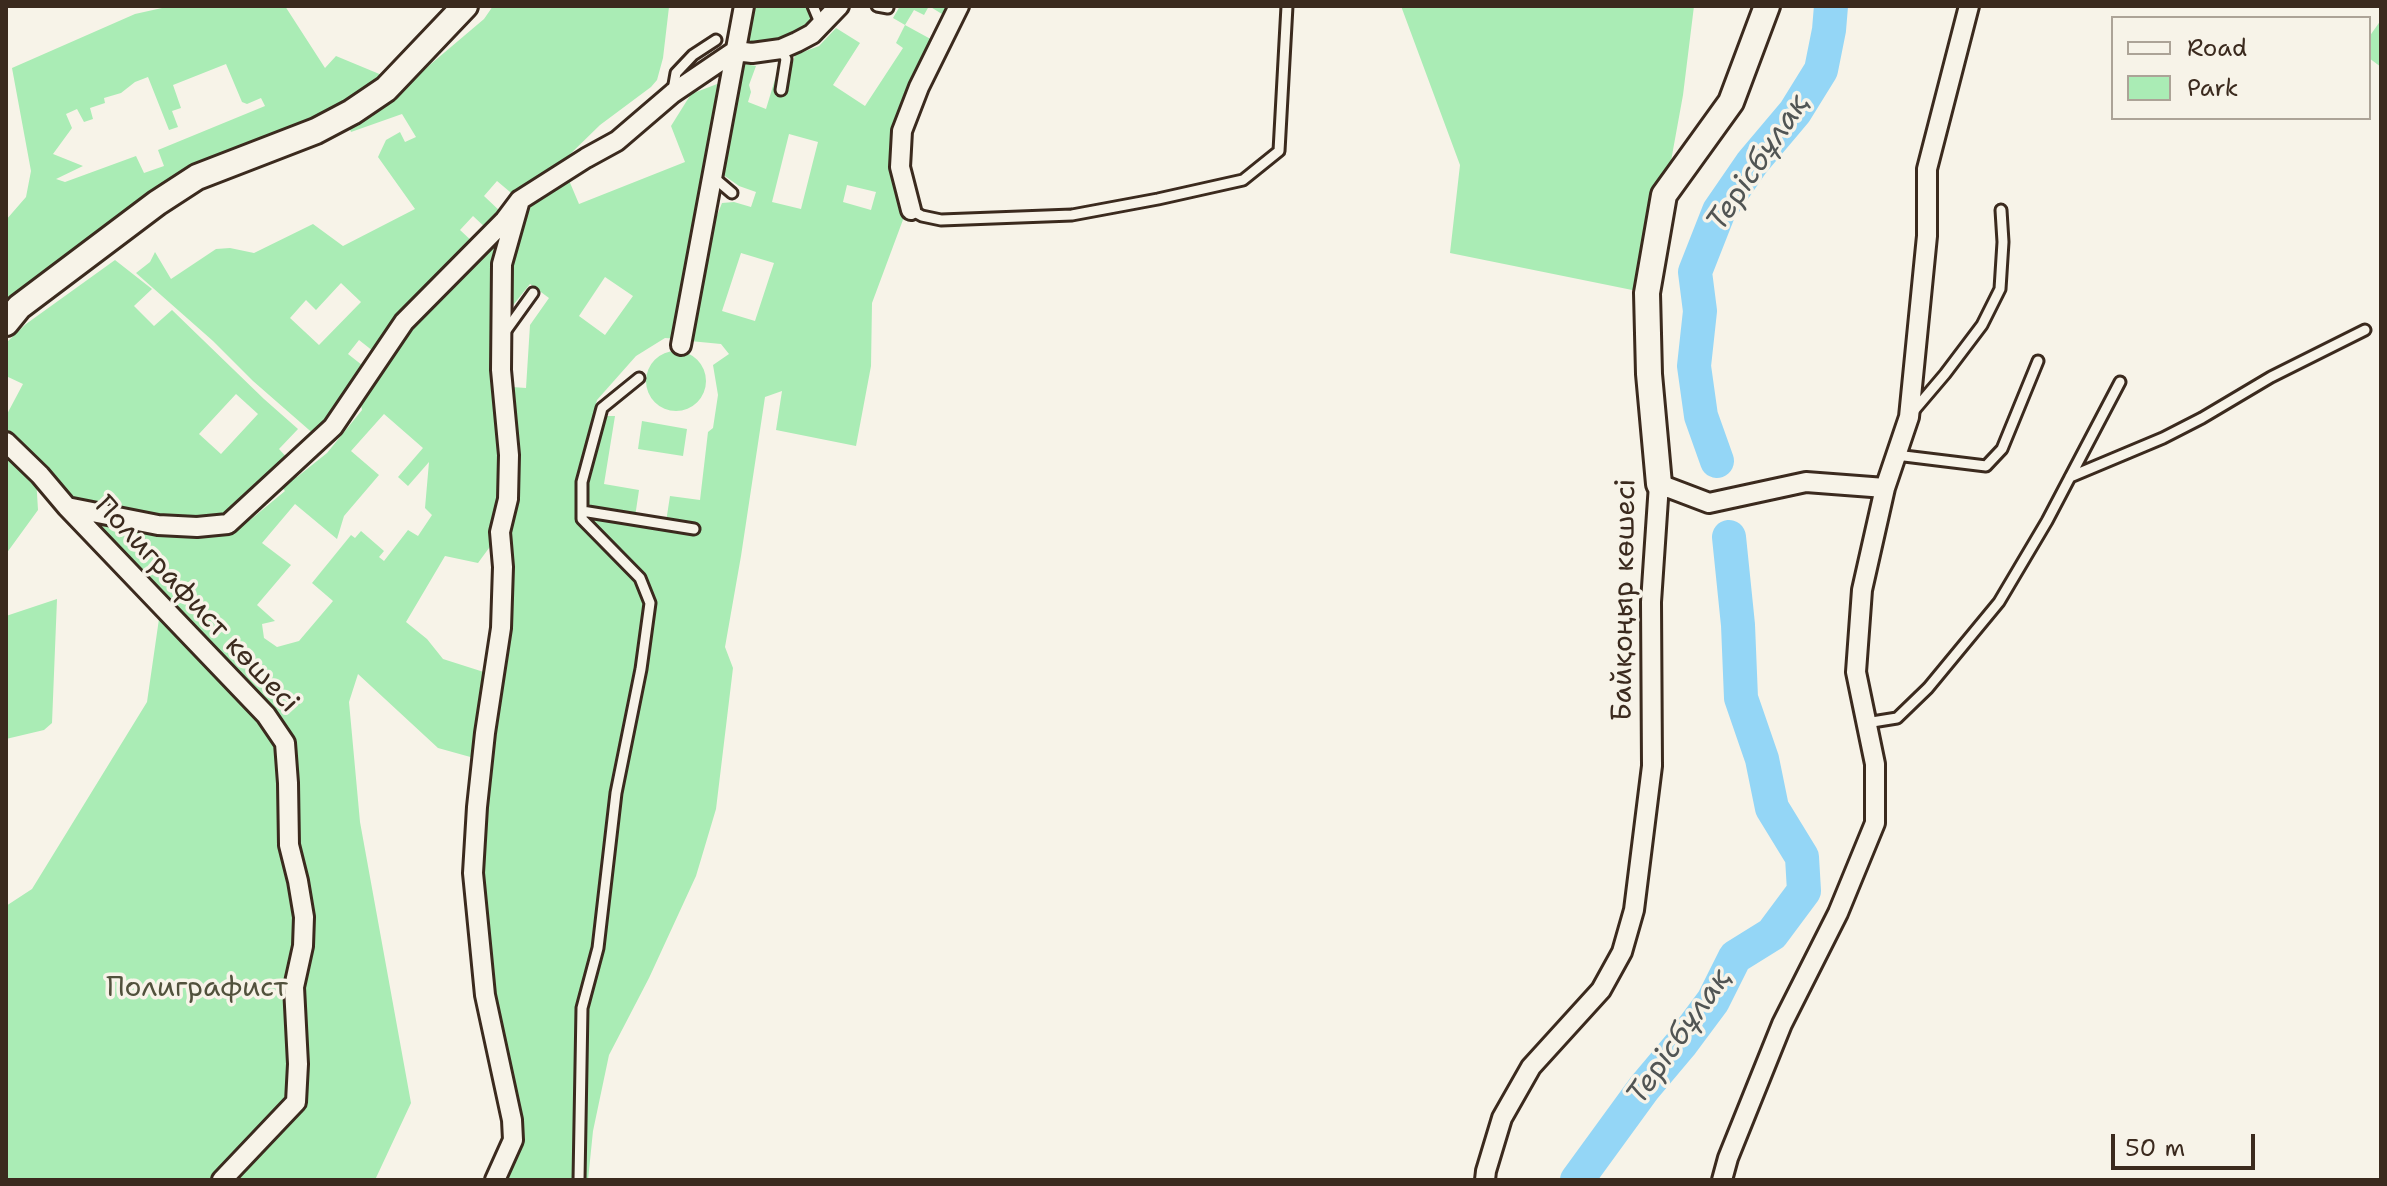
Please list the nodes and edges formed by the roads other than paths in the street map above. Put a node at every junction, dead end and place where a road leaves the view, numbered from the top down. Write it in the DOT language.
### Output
graph roads {
  1 [pos="465,6"];
  2 [pos="744,6"];
  3 [pos="813,6"];
  4 [pos="839,6"];
  5 [pos="959,6"];
  6 [pos="1287,6"];
  7 [pos="1767,6"];
  8 [pos="1969,6"];
  9 [pos="821,25"];
  10 [pos="716,40"];
  11 [pos="781,49"];
  12 [pos="735,51"];
  13 [pos="781,90"];
  14 [pos="673,93"];
  15 [pos="712,176"];
  16 [pos="732,193"];
  17 [pos="520,200"];
  18 [pos="911,210"];
  19 [pos="2001,210"];
  20 [pos="533,293"];
  21 [pos="6,323"];
  22 [pos="2365,330"];
  23 [pos="501,339"];
  24 [pos="681,345"];
  25 [pos="2038,361"];
  26 [pos="639,378"];
  27 [pos="2120,382"];
  28 [pos="1909,417"];
  29 [pos="6,442"];
  30 [pos="1896,455"];
  31 [pos="2070,477"];
  32 [pos="1659,484"];
  33 [pos="1885,488"];
  34 [pos="67,507"];
  35 [pos="582,511"];
  36 [pos="694,529"];
  37 [pos="1866,723"];
  38 [pos="222,1180"];
  39 [pos="495,1180"];
  40 [pos="579,1180"];
  41 [pos="1485,1180"];
  42 [pos="1722,1180"];
  1 -- 21 [label="street"];
  2 -- 12 [label="street"];
  3 -- 9 [label="lane"];
  4 -- 9 [label="street"];
  5 -- 18 [label="street"];
  6 -- 18 [label="lane"];
  7 -- 32 [label="street, Байқоңыр көшесі"];
  8 -- 28 [label="street"];
  9 -- 11 [label="street"];
  10 -- 14 [label="lane"];
  11 -- 12 [label="street"];
  11 -- 13 [label="lane"];
  12 -- 14 [label="street"];
  12 -- 15 [label="street"];
  14 -- 17 [label="street"];
  15 -- 16 [label="lane"];
  15 -- 24 [label="street"];
  17 -- 23 [label="street"];
  17 -- 34 [label="street"];
  19 -- 28 [label="lane"];
  20 -- 23 [label="lane"];
  22 -- 31 [label="lane"];
  23 -- 39 [label="street"];
  25 -- 30 [label="lane"];
  26 -- 35 [label="lane"];
  27 -- 31 [label="lane"];
  28 -- 30 [label="street"];
  29 -- 34 [label="street, Полиграфист көшесі"];
  30 -- 33 [label="street"];
  31 -- 37 [label="lane"];
  32 -- 33 [label="street"];
  32 -- 41 [label="street, Байқоңыр көшесі"];
  33 -- 37 [label="street"];
  34 -- 38 [label="street, Полиграфист көшесі"];
  35 -- 36 [label="lane"];
  35 -- 40 [label="lane"];
  37 -- 42 [label="street"];
}
